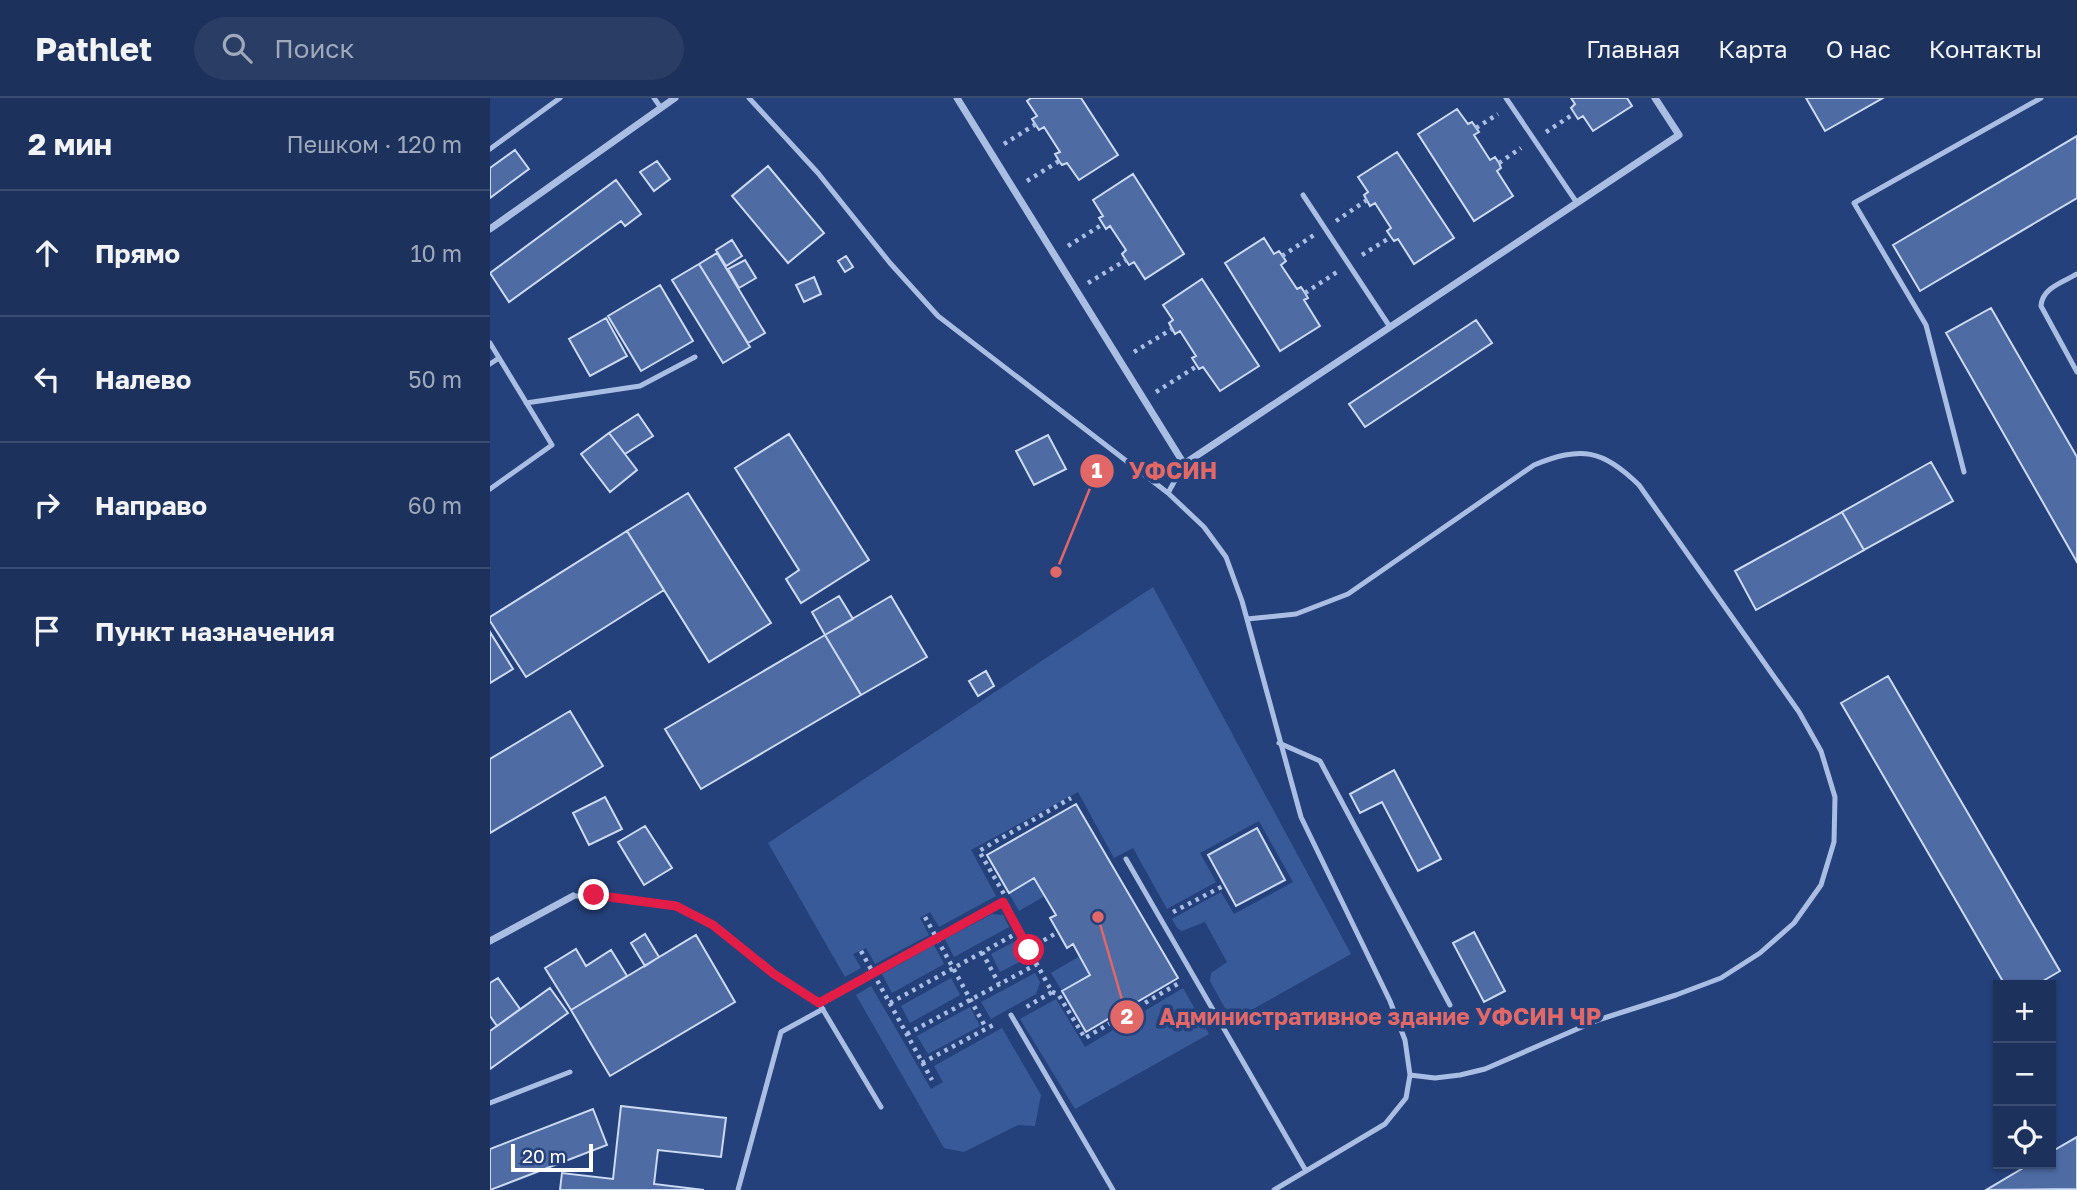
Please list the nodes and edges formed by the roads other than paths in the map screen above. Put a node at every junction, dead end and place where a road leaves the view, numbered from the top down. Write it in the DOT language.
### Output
graph roads {
  1 [pos="559,98"];
  2 [pos="654,98"];
  3 [pos="675,98"];
  4 [pos="749,98"];
  5 [pos="957,98"];
  6 [pos="1506,98"];
  7 [pos="1655,98"];
  8 [pos="2041,98"];
  9 [pos="661,108"];
  10 [pos="490,149"];
  11 [pos="1303,195"];
  12 [pos="1577,203"];
  13 [pos="490,229"];
  14 [pos="2077,274"];
  15 [pos="1390,327"];
  16 [pos="490,343"];
  17 [pos="695,356"];
  18 [pos="499,358"];
  19 [pos="490,365"];
  20 [pos="2077,372"];
  21 [pos="526,403"];
  22 [pos="1184,464"];
  23 [pos="1964,472"];
  24 [pos="490,489"];
  25 [pos="1168,493"];
  26 [pos="1247,620"];
  27 [pos="1279,743"];
  28 [pos="1126,859"];
  29 [pos="573,895"];
  30 [pos="490,941"];
  31 [pos="1450,1005"];
  32 [pos="821,1006"];
  33 [pos="1011,1015"];
  34 [pos="570,1072"];
  35 [pos="1410,1075"];
  36 [pos="490,1103"];
  37 [pos="881,1107"];
  38 [pos="1306,1171"];
  39 [pos="738,1190"];
  40 [pos="1113,1190"];
  41 [pos="1274,1190"];
  1 -- 10 [label="lane"];
  2 -- 9 [label="lane"];
  3 -- 9 [label="street"];
  4 -- 25 [label="lane"];
  5 -- 22 [label="street"];
  6 -- 12 [label="lane"];
  7 -- 12 [label="street"];
  8 -- 23 [label="lane"];
  9 -- 13 [label="street"];
  11 -- 15 [label="lane"];
  12 -- 15 [label="street"];
  14 -- 20 [label="lane"];
  15 -- 22 [label="street"];
  16 -- 18 [label="lane"];
  17 -- 21 [label="lane"];
  18 -- 19 [label="lane"];
  18 -- 21 [label="lane"];
  21 -- 24 [label="lane"];
  22 -- 25 [label="lane"];
  25 -- 26 [label="lane"];
  26 -- 27 [label="lane"];
  26 -- 35 [label="lane"];
  27 -- 31 [label="lane"];
  27 -- 35 [label="lane"];
  28 -- 38 [label="lane"];
  29 -- 30 [label="street"];
  29 -- 32 [label="lane"];
  32 -- 37 [label="lane"];
  32 -- 39 [label="lane"];
  33 -- 40 [label="lane"];
  34 -- 36 [label="lane"];
  35 -- 38 [label="lane"];
  38 -- 41 [label="lane"];
}
